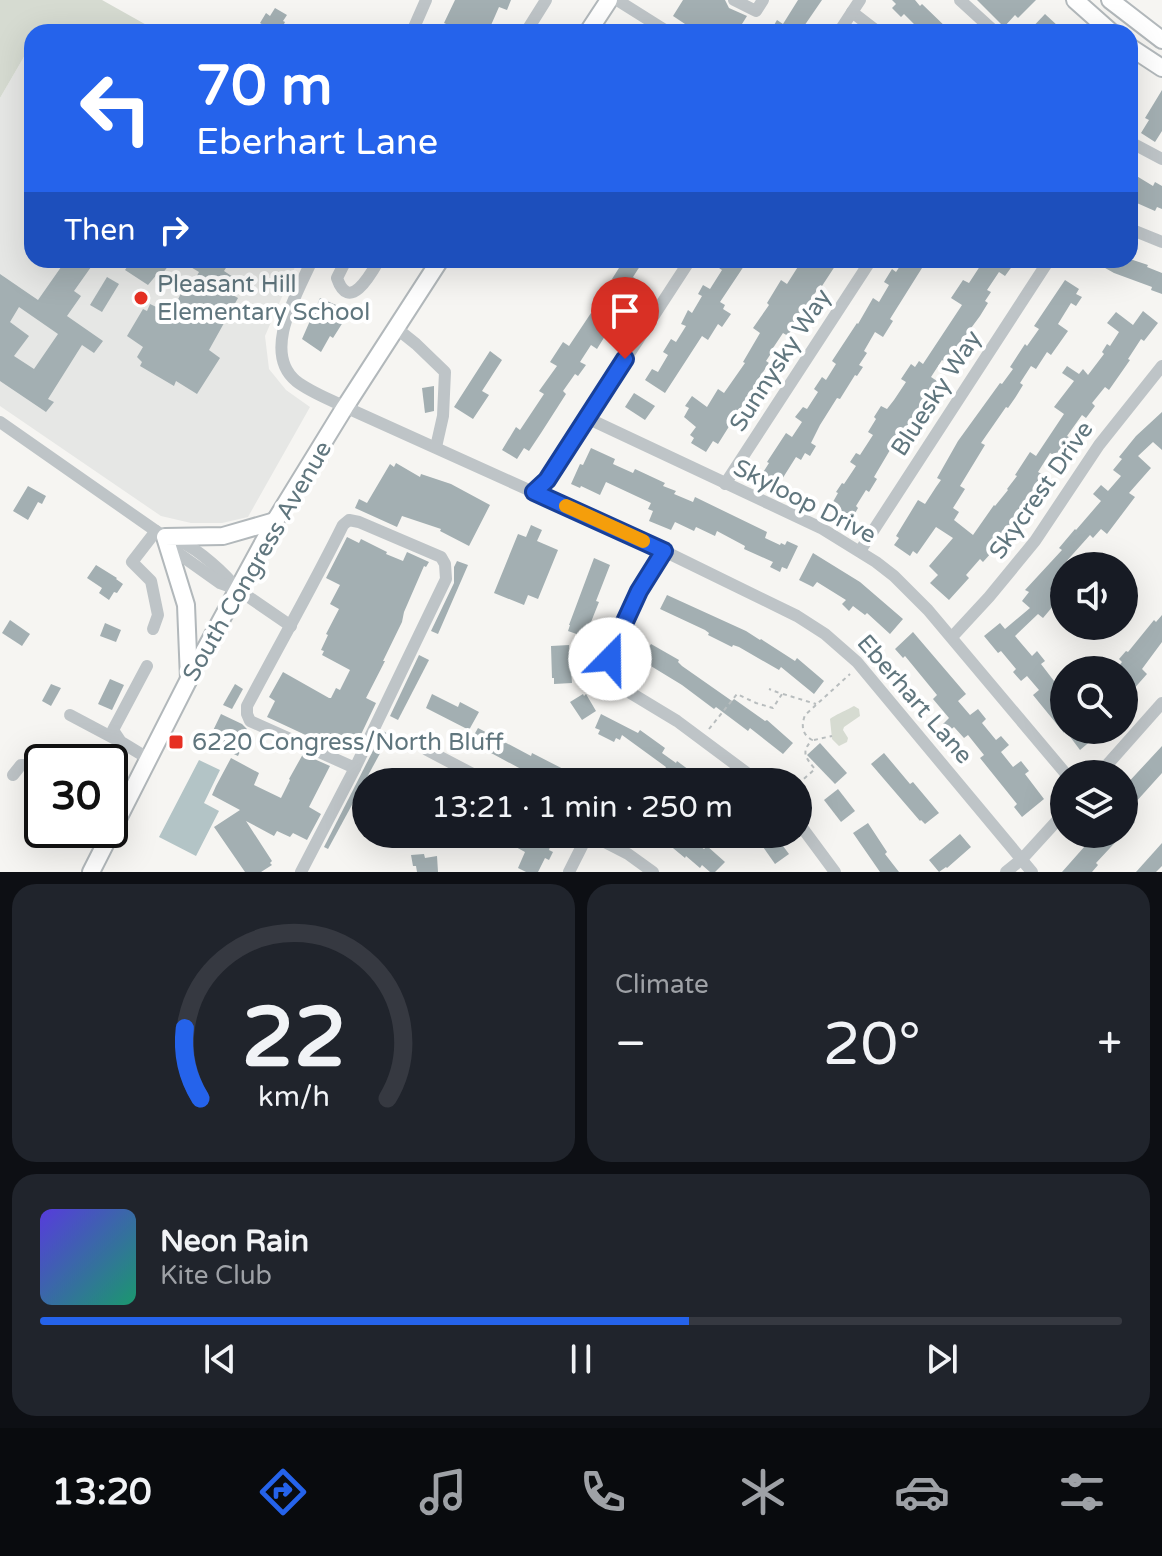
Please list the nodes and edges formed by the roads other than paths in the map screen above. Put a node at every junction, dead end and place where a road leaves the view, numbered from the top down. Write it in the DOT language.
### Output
graph roads {
  1 [pos="546,0"];
  2 [pos="609,0"];
  3 [pos="617,0"];
  4 [pos="734,0"];
  5 [pos="763,0"];
  6 [pos="960,0"];
  7 [pos="1110,0"];
  8 [pos="424,1"];
  9 [pos="1078,1"];
  10 [pos="856,6"];
  11 [pos="415,24"];
  12 [pos="531,24"];
  13 [pos="593,24"];
  14 [pos="646,24"];
  15 [pos="844,24"];
  16 [pos="871,24"];
  17 [pos="986,24"];
  18 [pos="1102,24"];
  19 [pos="1162,40"];
  20 [pos="1138,52"];
  21 [pos="1162,68"];
  22 [pos="1138,146"];
  23 [pos="1162,159"];
  24 [pos="1138,232"];
  25 [pos="1162,242"];
  26 [pos="309,268"];
  27 [pos="342,268"];
  28 [pos="374,268"];
  29 [pos="435,268"];
  30 [pos="685,268"];
  31 [pos="866,268"];
  32 [pos="1044,268"];
  33 [pos="396,328"];
  34 [pos="1162,366"];
  35 [pos="345,407"];
  36 [pos="587,418"];
  37 [pos="0,422"];
  38 [pos="436,447"];
  39 [pos="725,484"];
  40 [pos="534,492"];
  41 [pos="275,521"];
  42 [pos="160,534"];
  43 [pos="664,551"];
  44 [pos="860,551"];
  45 [pos="237,589"];
  46 [pos="291,626"];
  47 [pos="153,629"];
  48 [pos="952,637"];
  49 [pos="147,666"];
  50 [pos="189,679"];
  51 [pos="1162,703"];
  52 [pos="70,715"];
  53 [pos="121,742"];
  54 [pos="427,750"];
  55 [pos="149,759"];
  56 [pos="1054,760"];
  57 [pos="1111,760"];
  58 [pos="24,765"];
  59 [pos="355,768"];
  60 [pos="461,768"];
  61 [pos="740,768"];
  62 [pos="352,774"];
  63 [pos="13,775"];
  64 [pos="128,791"];
  65 [pos="1050,828"];
  66 [pos="812,841"];
  67 [pos="102,848"];
  68 [pos="582,848"];
  69 [pos="616,848"];
  70 [pos="1022,859"];
  71 [pos="94,871"];
  72 [pos="301,872"];
  73 [pos="569,872"];
  74 [pos="653,872"];
  75 [pos="835,872"];
  76 [pos="1006,872"];
  77 [pos="1032,872"];
  1 -- 12 [label="street"];
  2 -- 13 [label="main road"];
  3 -- 14 [label="street"];
  4 -- 5 [label="street"];
  6 -- 17 [label="street"];
  7 -- 19 [label="main road"];
  8 -- 11 [label="street"];
  9 -- 18 [label="main road"];
  10 -- 15 [label="street"];
  10 -- 16 [label="street"];
  20 -- 21 [label="main road"];
  22 -- 23 [label="street"];
  24 -- 25 [label="street"];
  26 -- 35 [label="street, Eberhart Lane"];
  27 -- 28 [label="street"];
  29 -- 33 [label="main road, South Congress Avenue"];
  30 -- 36 [label="street"];
  31 -- 39 [label="street, Sunnysky Way"];
  32 -- 44 [label="street, Bluesky Way"];
  33 -- 35 [label="main road, South Congress Avenue"];
  33 -- 38 [label="street"];
  34 -- 48 [label="street, Skycrest Drive"];
  35 -- 38 [label="street, Eberhart Lane"];
  35 -- 41 [label="main road, South Congress Avenue"];
  36 -- 39 [label="street, Skyloop Drive"];
  36 -- 40 [label="street"];
  37 -- 42 [label="street"];
  38 -- 40 [label="street, Eberhart Lane"];
  39 -- 44 [label="street, Skyloop Drive"];
  40 -- 43 [label="street, Eberhart Lane"];
  41 -- 42 [label="main road"];
  41 -- 45 [label="main road, South Congress Avenue"];
  42 -- 45 [label="street"];
  42 -- 47 [label="street"];
  42 -- 50 [label="main road"];
  43 -- 61 [label="street"];
  43 -- 70 [label="street, Eberhart Lane"];
  44 -- 48 [label="street, Skyloop Drive"];
  45 -- 46 [label="street"];
  45 -- 50 [label="main road, South Congress Avenue"];
  46 -- 59 [label="street"];
  46 -- 59 [label="street"];
  48 -- 56 [label="street, Skyloop Drive"];
  49 -- 53 [label="street"];
  50 -- 55 [label="main road, South Congress Avenue"];
  51 -- 57 [label="street"];
  52 -- 53 [label="street"];
  53 -- 55 [label="street"];
  54 -- 60 [label="street"];
  55 -- 64 [label="main road, South Congress Avenue"];
  58 -- 63 [label="street"];
  62 -- 72 [label="street"];
  65 -- 70 [label="street"];
  66 -- 75 [label="street"];
  67 -- 71 [label="main road, South Congress Avenue"];
  68 -- 73 [label="street"];
  69 -- 74 [label="street"];
  70 -- 76 [label="street"];
  70 -- 77 [label="street, Eberhart Lane"];
}
